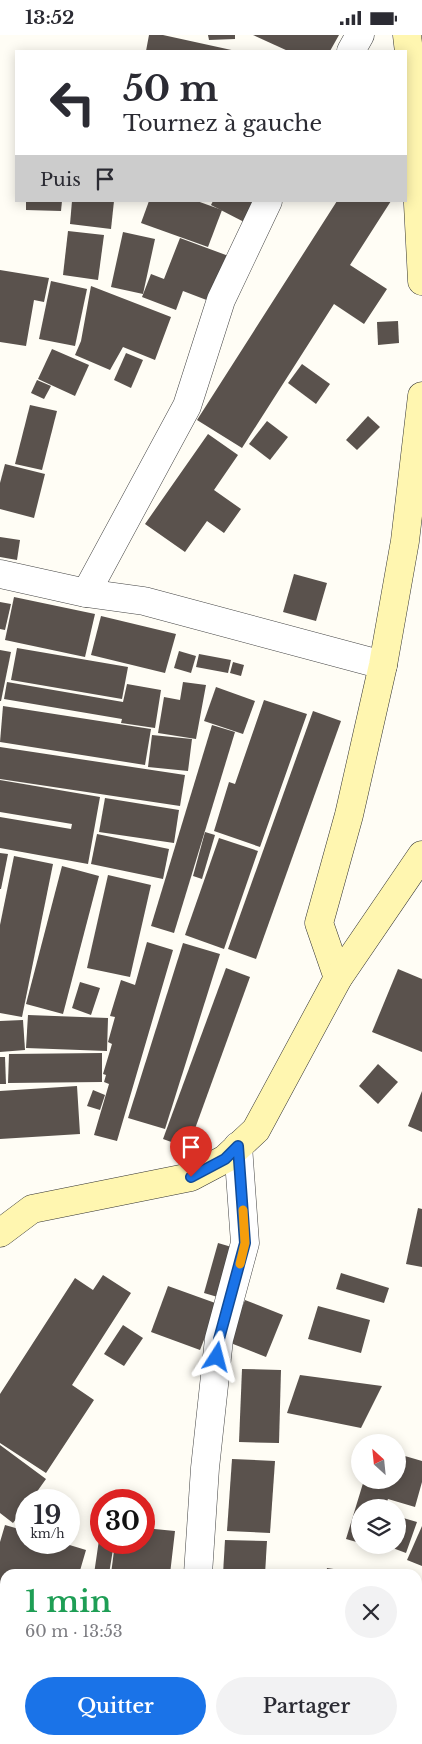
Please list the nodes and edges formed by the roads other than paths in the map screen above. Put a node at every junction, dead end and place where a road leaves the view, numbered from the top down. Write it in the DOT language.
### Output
graph roads {
  1 [pos="360,35"];
  2 [pos="407,35"];
  3 [pos="352,50"];
  4 [pos="268,202"];
  5 [pos="422,281"];
  6 [pos="422,396"];
  7 [pos="0,574"];
  8 [pos="86,593"];
  9 [pos="383,665"];
  10 [pos="422,855"];
  11 [pos="338,978"];
  12 [pos="238,1146"];
  13 [pos="0,1233"];
  14 [pos="198,1569"];
  1 -- 3 [label="street"];
  2 -- 5 [label="main road"];
  4 -- 8 [label="street"];
  6 -- 9 [label="main road"];
  7 -- 8 [label="street"];
  8 -- 9 [label="street"];
  9 -- 11 [label="main road"];
  10 -- 11 [label="main road"];
  11 -- 12 [label="main road"];
  12 -- 13 [label="main road"];
  12 -- 14 [label="street"];
}
